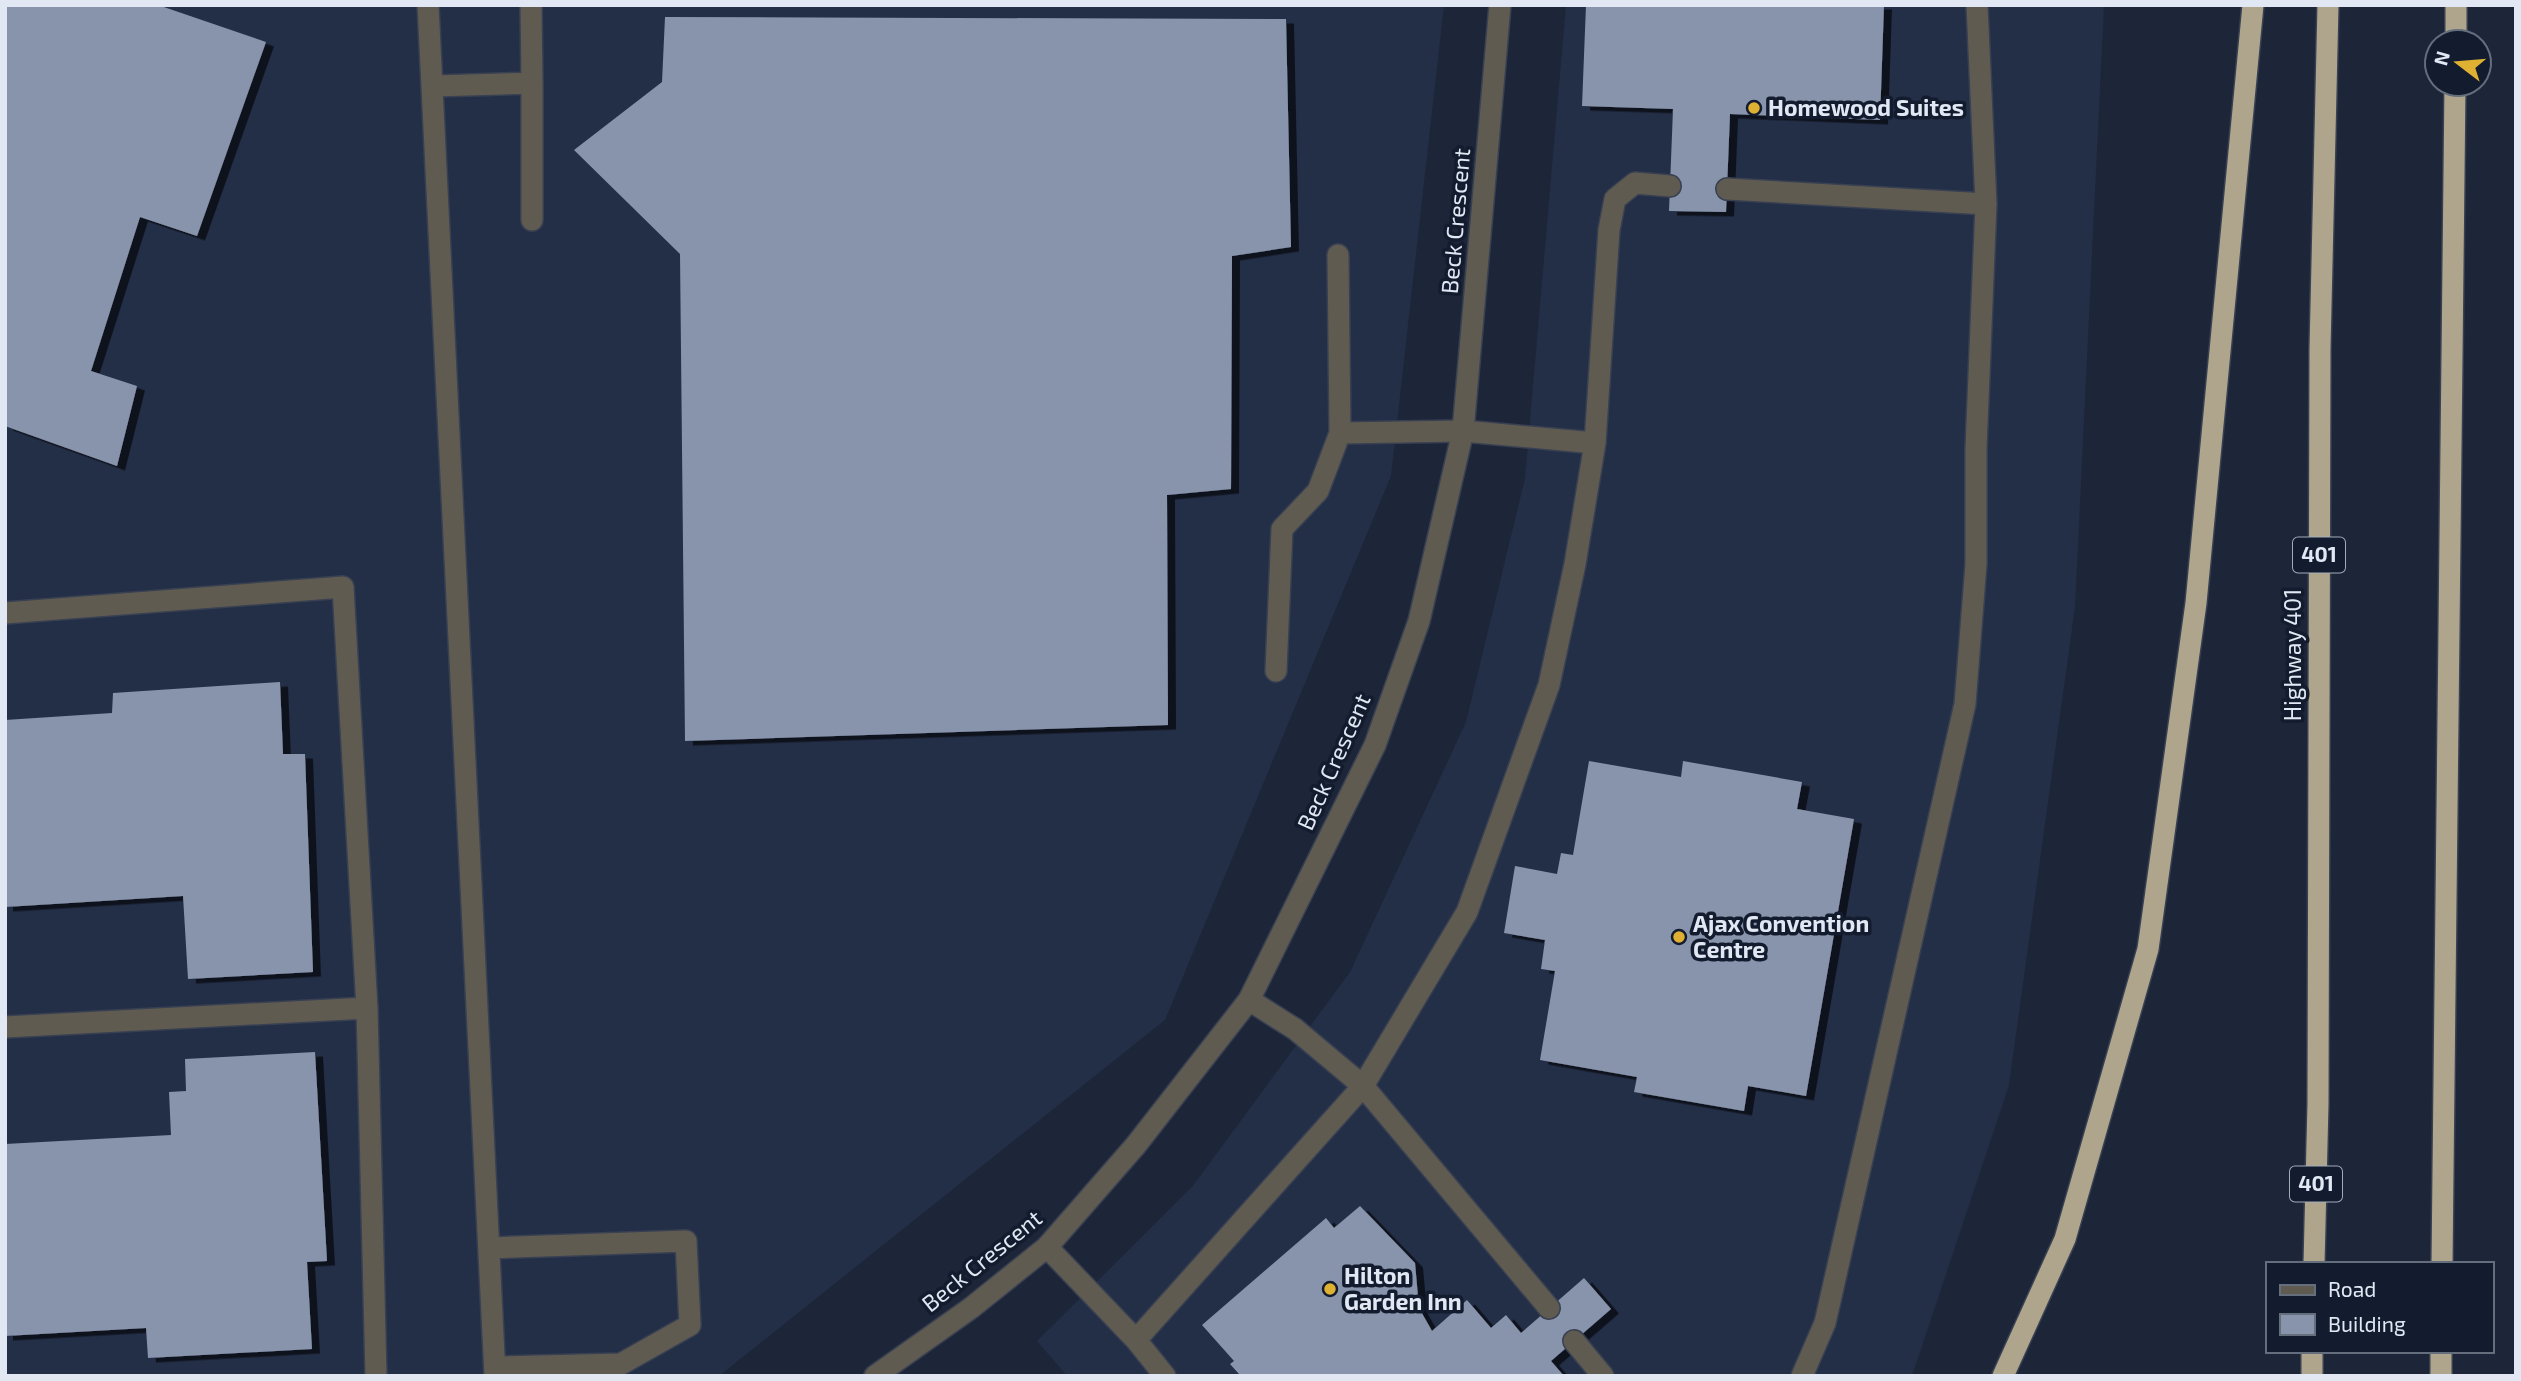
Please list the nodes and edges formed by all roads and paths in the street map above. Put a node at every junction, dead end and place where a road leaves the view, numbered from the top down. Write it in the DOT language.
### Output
graph roads {
  1 [pos="428,5"];
  2 [pos="531,5"];
  3 [pos="1500,5"];
  4 [pos="1977,5"];
  5 [pos="2253,5"];
  6 [pos="2328,5"];
  7 [pos="2456,5"];
  8 [pos="2456,28"];
  9 [pos="532,83"];
  10 [pos="433,86"];
  11 [pos="2455,98"];
  12 [pos="1670,186"];
  13 [pos="1727,189"];
  14 [pos="1986,204"];
  15 [pos="532,220"];
  16 [pos="1339,256"];
  17 [pos="1463,431"];
  18 [pos="1340,433"];
  19 [pos="1595,443"];
  20 [pos="5,614"];
  21 [pos="1276,671"];
  22 [pos="1249,1000"];
  23 [pos="367,1008"];
  24 [pos="5,1027"];
  25 [pos="1363,1086"];
  26 [pos="1047,1247"];
  27 [pos="490,1248"];
  28 [pos="2314,1262"];
  29 [pos="2442,1262"];
  30 [pos="1549,1308"];
  31 [pos="1136,1340"];
  32 [pos="1574,1340"];
  33 [pos="2312,1353"];
  34 [pos="2441,1353"];
  35 [pos="495,1371"];
  36 [pos="376,1376"];
  37 [pos="875,1376"];
  38 [pos="1166,1376"];
  39 [pos="1603,1376"];
  40 [pos="1802,1376"];
  41 [pos="2003,1376"];
  42 [pos="2312,1376"];
  43 [pos="2441,1376"];
  1 -- 10 [label="street"];
  2 -- 9 [label="street"];
  3 -- 17 [label="street, Beck Crescent"];
  4 -- 14 [label="street"];
  5 -- 41 [label="highway"];
  6 -- 28 [label="highway, Highway 401 / 401"];
  7 -- 8 [label="highway"];
  9 -- 10 [label="street"];
  9 -- 15 [label="street"];
  10 -- 27 [label="street"];
  11 -- 29 [label="highway"];
  12 -- 19 [label="street"];
  13 -- 14 [label="street"];
  14 -- 40 [label="street"];
  16 -- 18 [label="street"];
  17 -- 18 [label="street"];
  17 -- 19 [label="street"];
  17 -- 22 [label="street, Beck Crescent"];
  18 -- 21 [label="street"];
  19 -- 25 [label="street"];
  20 -- 23 [label="street"];
  22 -- 25 [label="street"];
  22 -- 26 [label="street, Beck Crescent"];
  23 -- 24 [label="street"];
  23 -- 36 [label="street"];
  25 -- 30 [label="street"];
  25 -- 31 [label="street"];
  26 -- 31 [label="street"];
  26 -- 37 [label="street, Beck Crescent"];
  27 -- 35 [label="street"];
  27 -- 35 [label="street"];
  31 -- 38 [label="street"];
  32 -- 39 [label="street"];
  33 -- 42 [label="highway"];
  34 -- 43 [label="highway"];
}
